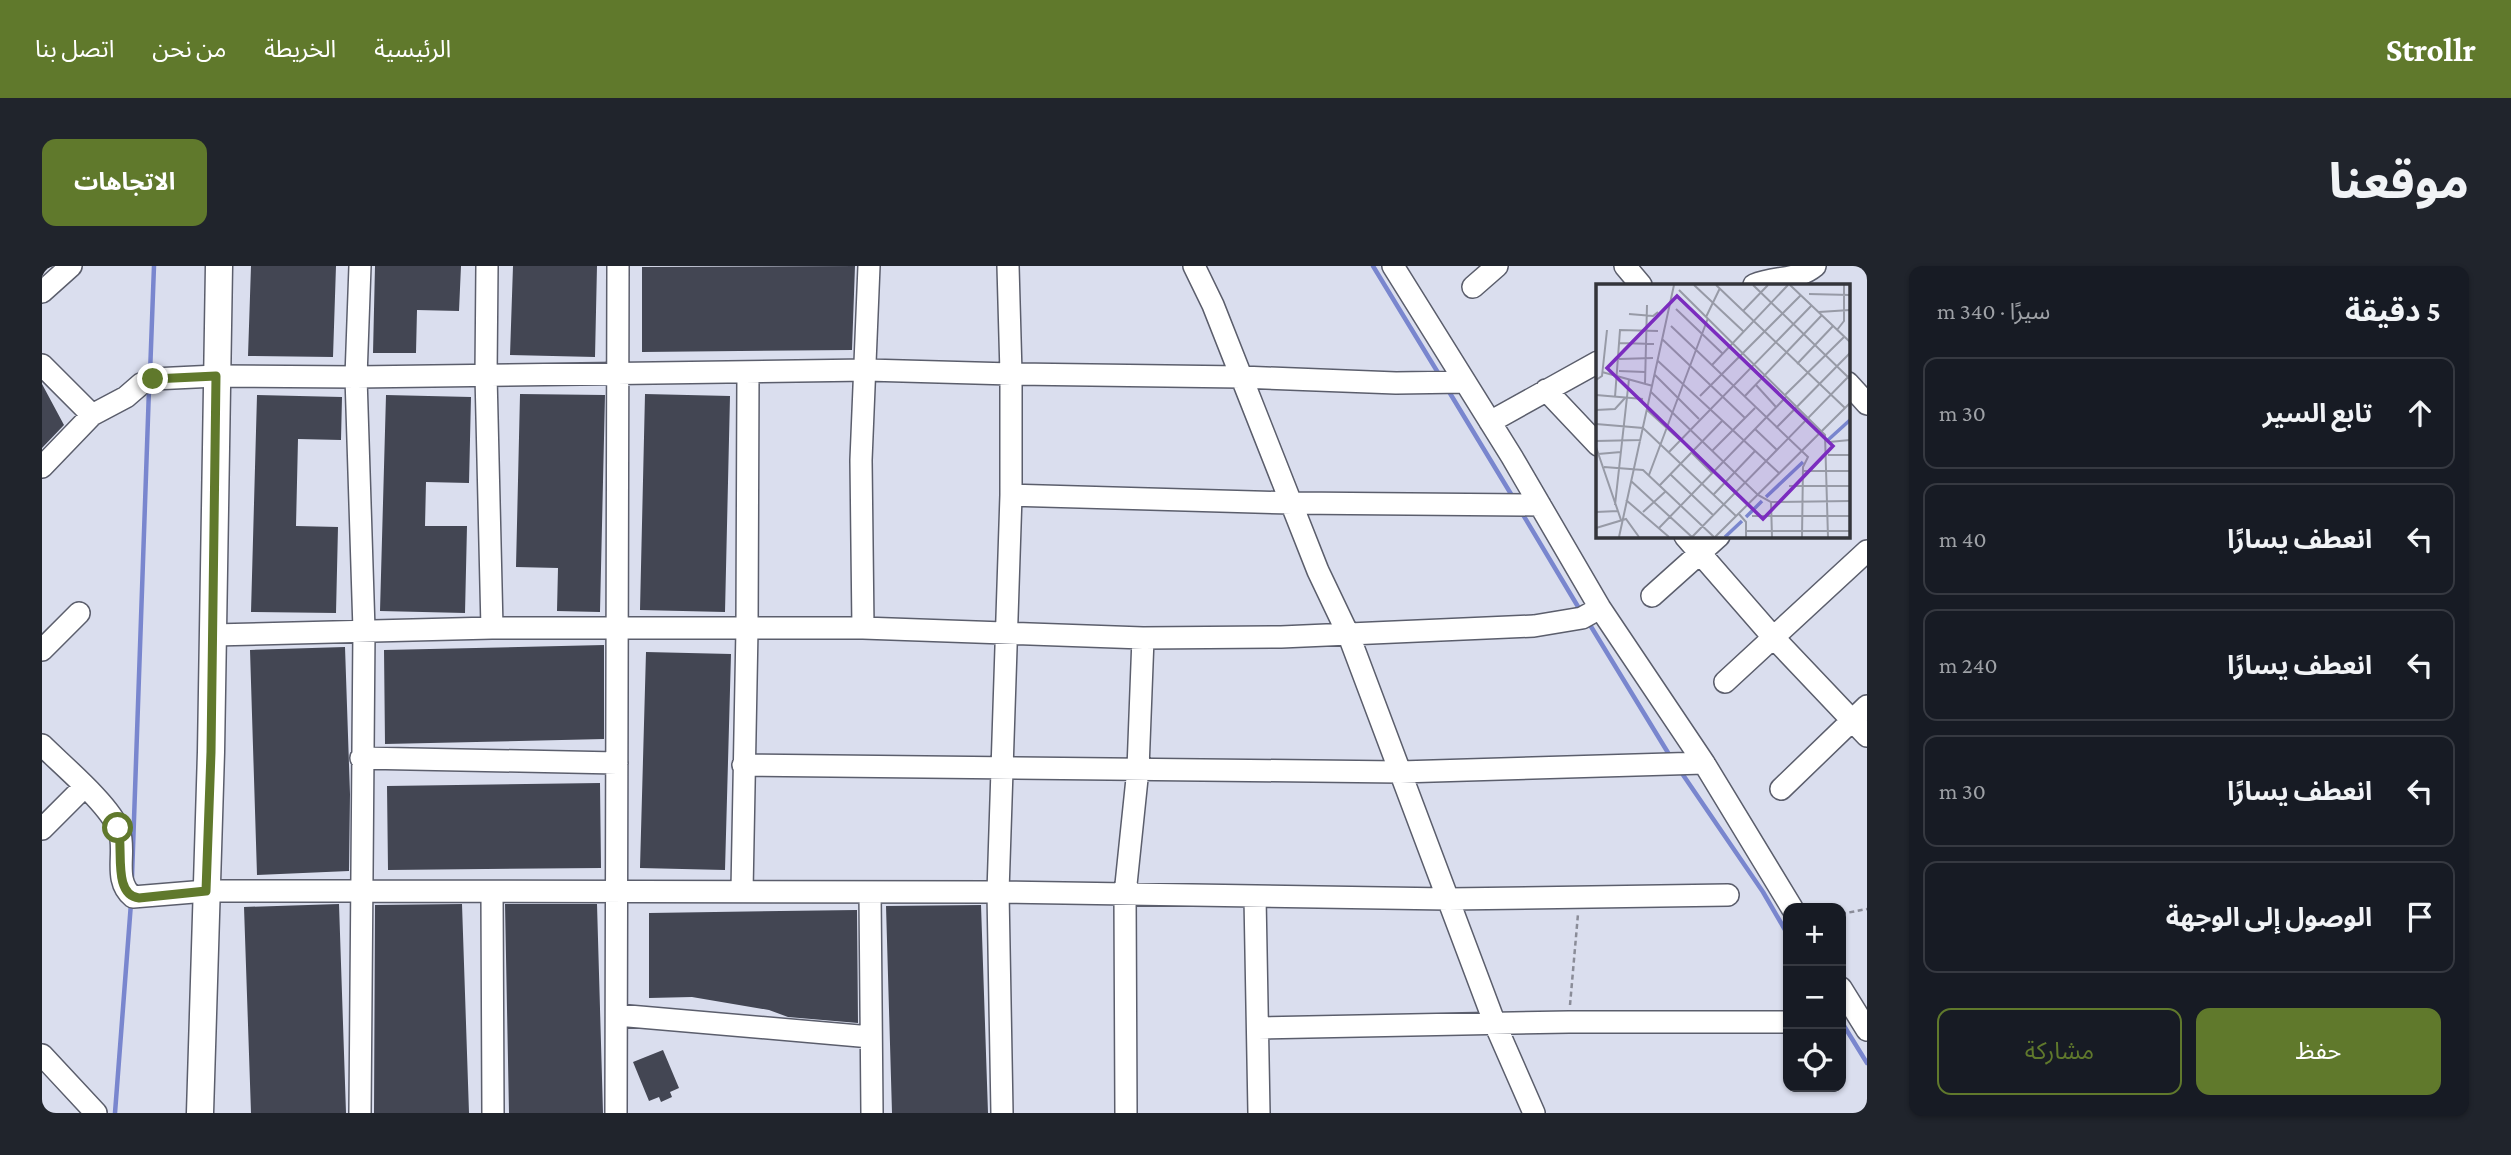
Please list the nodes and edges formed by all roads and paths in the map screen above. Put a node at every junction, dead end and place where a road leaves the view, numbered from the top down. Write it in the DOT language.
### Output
graph roads {
  1 [pos="71,266"];
  2 [pos="219,266"];
  3 [pos="360,266"];
  4 [pos="487,266"];
  5 [pos="618,266"];
  6 [pos="869,266"];
  7 [pos="1008,266"];
  8 [pos="1194,266"];
  9 [pos="1393,266"];
  10 [pos="1497,266"];
  11 [pos="1625,266"];
  12 [pos="1815,266"];
  13 [pos="1755,280"];
  14 [pos="1640,284"];
  15 [pos="1473,287"];
  16 [pos="42,292"];
  17 [pos="1596,363"];
  18 [pos="42,365"];
  19 [pos="867,370"];
  20 [pos="618,372"];
  21 [pos="748,372"];
  22 [pos="486,374"];
  23 [pos="1011,374"];
  24 [pos="216,376"];
  25 [pos="356,377"];
  26 [pos="1241,377"];
  27 [pos="1464,382"];
  28 [pos="1546,390"];
  29 [pos="92,415"];
  30 [pos="1490,422"];
  31 [pos="1596,443"];
  32 [pos="42,467"];
  33 [pos="1011,495"];
  34 [pos="1292,503"];
  35 [pos="1540,505"];
  36 [pos="1686,537"];
  37 [pos="1718,537"];
  38 [pos="1867,551"];
  39 [pos="1701,552"];
  40 [pos="1652,596"];
  41 [pos="1600,608"];
  42 [pos="79,613"];
  43 [pos="492,628"];
  44 [pos="863,628"];
  45 [pos="747,629"];
  46 [pos="364,630"];
  47 [pos="618,630"];
  48 [pos="1007,633"];
  49 [pos="213,635"];
  50 [pos="1349,636"];
  51 [pos="1773,637"];
  52 [pos="1143,638"];
  53 [pos="42,650"];
  54 [pos="1725,682"];
  55 [pos="1867,706"];
  56 [pos="1851,720"];
  57 [pos="1867,736"];
  58 [pos="42,745"];
  59 [pos="361,758"];
  60 [pos="617,763"];
  61 [pos="1704,763"];
  62 [pos="743,765"];
  63 [pos="1001,768"];
  64 [pos="1138,769"];
  65 [pos="1400,772"];
  66 [pos="84,787"];
  67 [pos="1781,789"];
  68 [pos="42,829"];
  69 [pos="206,891"];
  70 [pos="360,891"];
  71 [pos="617,891"];
  72 [pos="742,891"];
  73 [pos="998,891"];
  74 [pos="492,892"];
  75 [pos="870,892"];
  76 [pos="1125,894"];
  77 [pos="1728,895"];
  78 [pos="1579,896"];
  79 [pos="1255,897"];
  80 [pos="1448,899"];
  81 [pos="1789,903"];
  82 [pos="1867,909"];
  83 [pos="1846,913"];
  84 [pos="1846,996"];
  85 [pos="617,1015"];
  86 [pos="1569,1022"];
  87 [pos="1783,1022"];
  88 [pos="1495,1024"];
  89 [pos="1258,1028"];
  90 [pos="1867,1030"];
  91 [pos="871,1037"];
  92 [pos="42,1055"];
  93 [pos="96,1113"];
  94 [pos="201,1113"];
  95 [pos="359,1113"];
  96 [pos="493,1113"];
  97 [pos="616,1113"];
  98 [pos="872,1113"];
  99 [pos="1002,1113"];
  100 [pos="1126,1113"];
  101 [pos="1259,1113"];
  102 [pos="1534,1113"];
  1 -- 16 [label="street"];
  2 -- 24 [label="main road"];
  3 -- 25 [label="street"];
  4 -- 22 [label="street"];
  5 -- 20 [label="street"];
  6 -- 19 [label="street"];
  7 -- 23 [label="street"];
  8 -- 26 [label="street"];
  9 -- 27 [label="street"];
  10 -- 15 [label="street"];
  11 -- 14 [label="street"];
  12 -- 13 [label="street"];
  17 -- 28 [label="street"];
  18 -- 29 [label="street"];
  19 -- 21 [label="street"];
  19 -- 23 [label="street"];
  19 -- 44 [label="street"];
  20 -- 21 [label="street"];
  20 -- 22 [label="street"];
  20 -- 47 [label="street"];
  21 -- 45 [label="street"];
  22 -- 25 [label="street"];
  22 -- 43 [label="street"];
  23 -- 26 [label="street"];
  23 -- 33 [label="street"];
  24 -- 25 [label="street"];
  24 -- 29 [label="street"];
  24 -- 49 [label="main road"];
  25 -- 46 [label="street"];
  26 -- 27 [label="street"];
  26 -- 34 [label="street"];
  27 -- 30 [label="street"];
  28 -- 30 [label="street"];
  28 -- 31 [label="street"];
  29 -- 32 [label="street"];
  30 -- 35 [label="street"];
  33 -- 34 [label="street"];
  33 -- 48 [label="street"];
  34 -- 35 [label="street"];
  34 -- 50 [label="street"];
  35 -- 41 [label="street"];
  36 -- 39 [label="street"];
  37 -- 39 [label="street"];
  38 -- 51 [label="street"];
  39 -- 40 [label="street"];
  39 -- 51 [label="street"];
  41 -- 50 [label="street"];
  41 -- 61 [label="street"];
  42 -- 53 [label="street"];
  43 -- 46 [label="street"];
  43 -- 47 [label="street"];
  44 -- 45 [label="street"];
  44 -- 48 [label="street"];
  45 -- 47 [label="street"];
  45 -- 62 [label="street"];
  46 -- 49 [label="street"];
  46 -- 59 [label="street"];
  47 -- 60 [label="street"];
  48 -- 52 [label="street"];
  48 -- 63 [label="street"];
  49 -- 69 [label="main road"];
  50 -- 52 [label="street"];
  50 -- 65 [label="street"];
  51 -- 54 [label="street"];
  51 -- 56 [label="street"];
  52 -- 64 [label="street"];
  55 -- 56 [label="street"];
  56 -- 57 [label="street"];
  56 -- 67 [label="street"];
  58 -- 66 [label="street"];
  59 -- 60 [label="street"];
  59 -- 70 [label="street"];
  60 -- 71 [label="street"];
  61 -- 65 [label="street"];
  61 -- 81 [label="street"];
  62 -- 63 [label="street"];
  62 -- 72 [label="street"];
  63 -- 64 [label="street"];
  63 -- 73 [label="street"];
  64 -- 65 [label="street"];
  64 -- 76 [label="street"];
  65 -- 80 [label="street"];
  66 -- 68 [label="street"];
  66 -- 69 [label="street"];
  69 -- 70 [label="street"];
  69 -- 94 [label="main road"];
  70 -- 74 [label="street"];
  70 -- 95 [label="street"];
  71 -- 72 [label="street"];
  71 -- 74 [label="street"];
  71 -- 85 [label="street"];
  72 -- 75 [label="street"];
  73 -- 75 [label="street"];
  73 -- 76 [label="street"];
  73 -- 99 [label="street"];
  74 -- 96 [label="street"];
  75 -- 91 [label="street"];
  76 -- 79 [label="street"];
  76 -- 100 [label="street"];
  77 -- 78 [label="street"];
  78 -- 80 [label="street"];
  78 -- 86 [label="path"];
  79 -- 80 [label="street"];
  79 -- 89 [label="street"];
  80 -- 88 [label="street"];
  82 -- 83 [label="path"];
  84 -- 90 [label="street"];
  85 -- 91 [label="street"];
  85 -- 97 [label="street"];
  86 -- 87 [label="street"];
  86 -- 88 [label="street"];
  88 -- 89 [label="street"];
  88 -- 102 [label="street"];
  89 -- 101 [label="street"];
  91 -- 98 [label="street"];
  92 -- 93 [label="street"];
}
